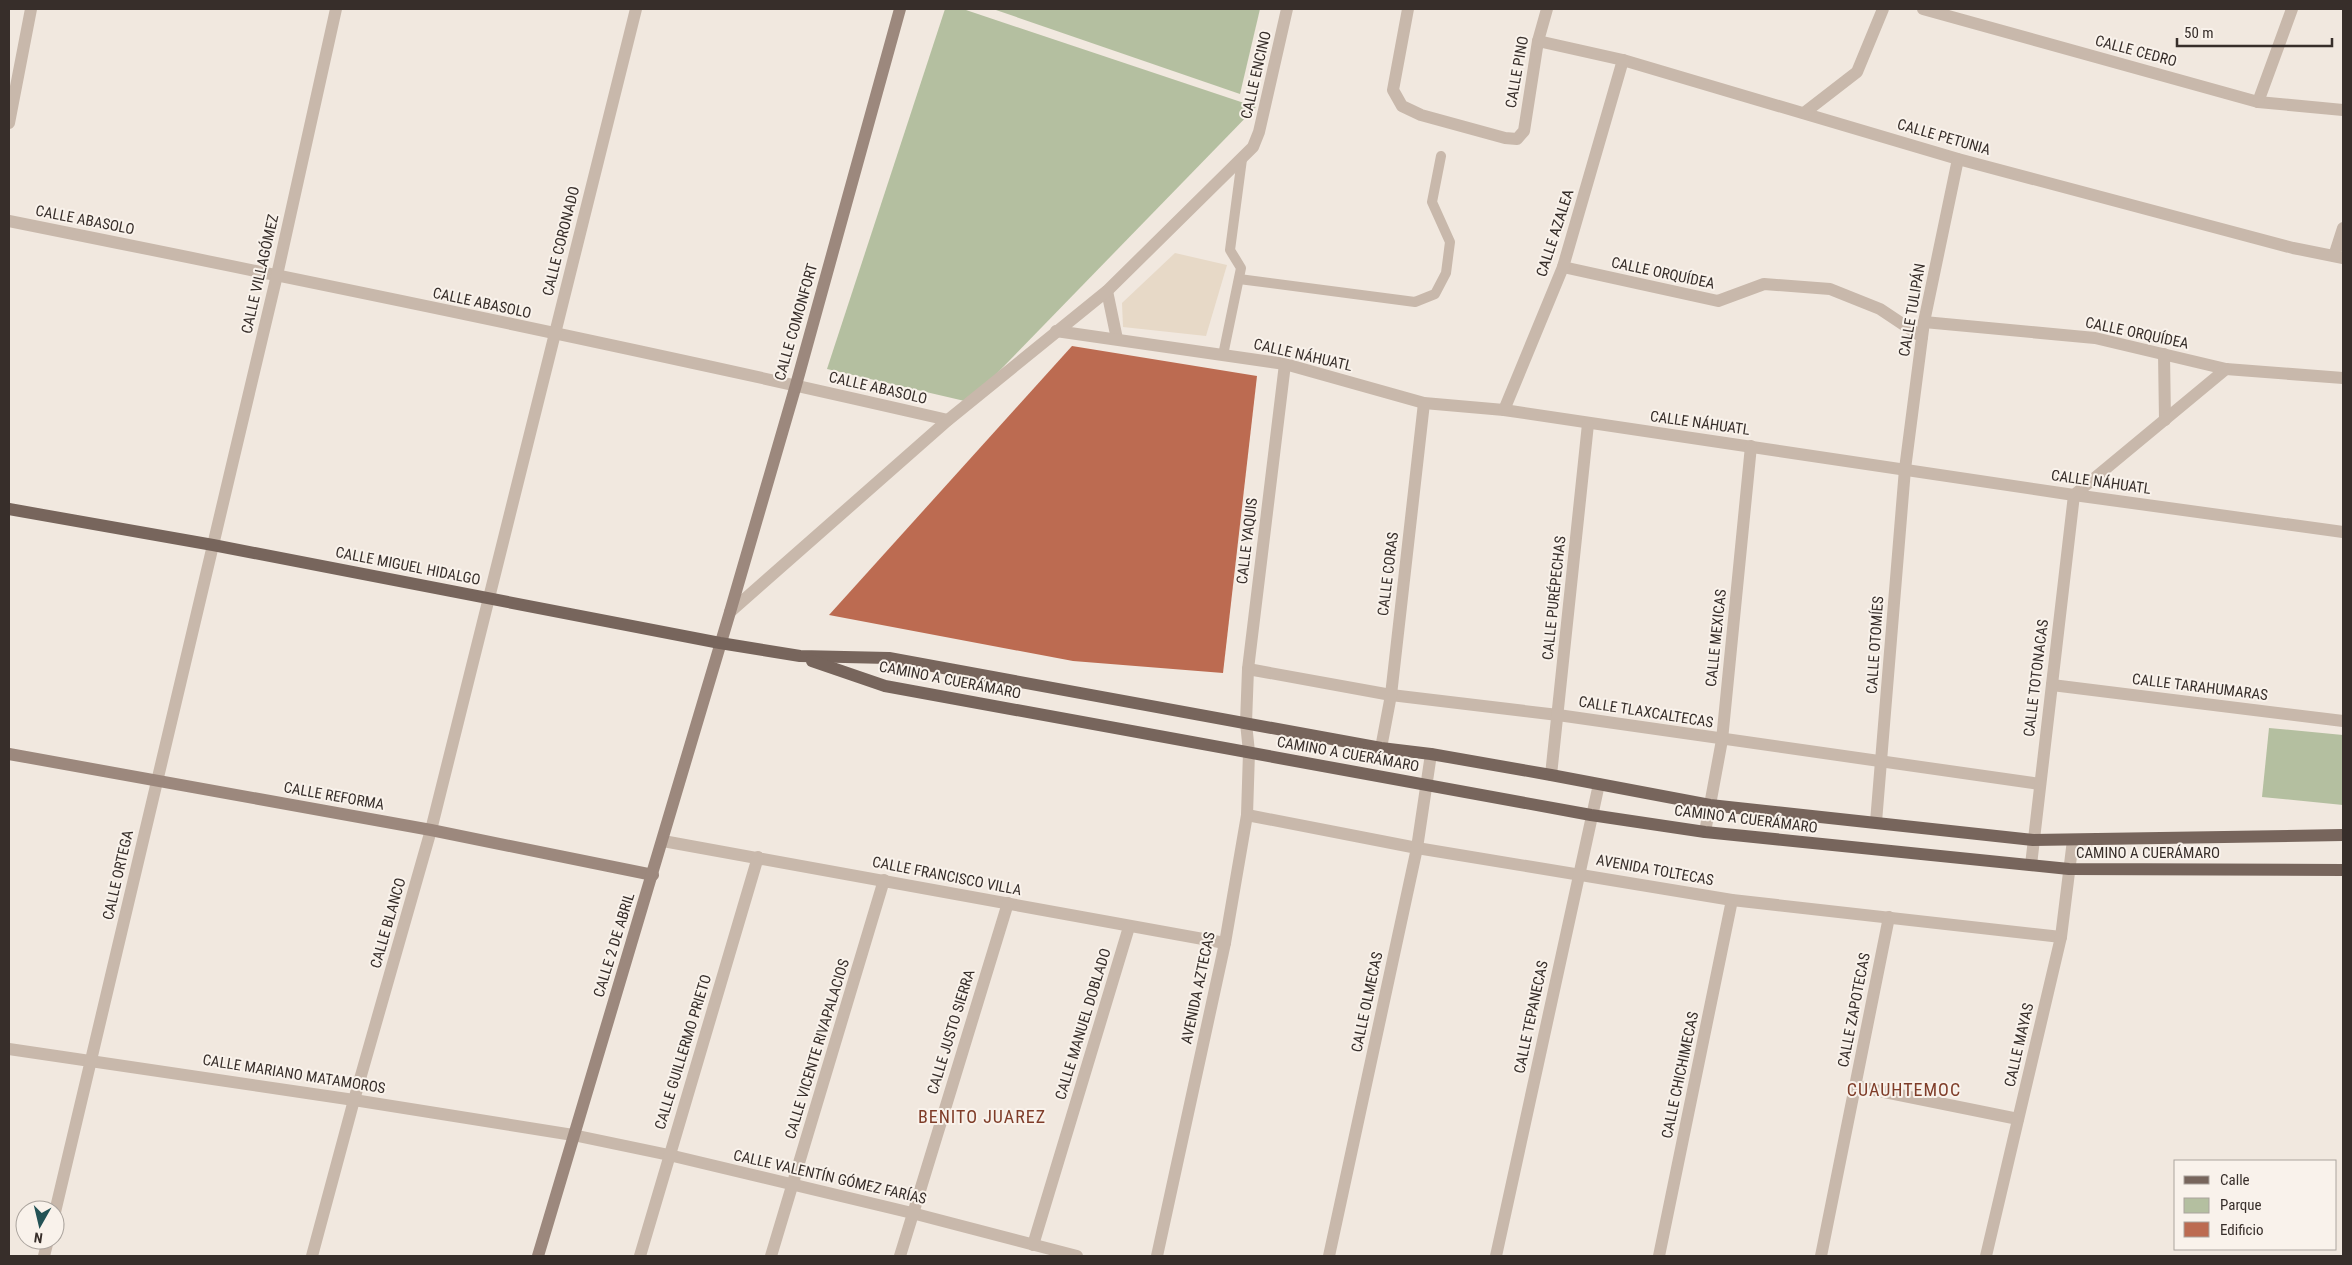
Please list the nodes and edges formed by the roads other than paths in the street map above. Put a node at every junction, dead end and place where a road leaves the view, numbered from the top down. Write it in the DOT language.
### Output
graph roads {
  1 [pos="30,9"];
  2 [pos="336,9"];
  3 [pos="636,9"];
  4 [pos="900,9"];
  5 [pos="1287,9"];
  6 [pos="1408,9"];
  7 [pos="1547,9"];
  8 [pos="1883,9"];
  9 [pos="1922,9"];
  10 [pos="2292,9"];
  11 [pos="1538,41"];
  12 [pos="1623,60"];
  13 [pos="2258,102"];
  14 [pos="2343,110"];
  15 [pos="1804,113"];
  16 [pos="9,122"];
  17 [pos="1441,156"];
  18 [pos="1242,159"];
  19 [pos="1958,159"];
  20 [pos="9,221"];
  21 [pos="2343,228"];
  22 [pos="2339,257"];
  23 [pos="1563,268"];
  24 [pos="277,275"];
  25 [pos="1239,279"];
  26 [pos="1107,291"];
  27 [pos="1924,322"];
  28 [pos="1056,331"];
  29 [pos="554,335"];
  30 [pos="1922,337"];
  31 [pos="1117,339"];
  32 [pos="2164,354"];
  33 [pos="1223,355"];
  34 [pos="1285,364"];
  35 [pos="2226,369"];
  36 [pos="2343,378"];
  37 [pos="796,385"];
  38 [pos="1424,403"];
  39 [pos="1504,410"];
  40 [pos="948,420"];
  41 [pos="2165,420"];
  42 [pos="1588,424"];
  43 [pos="1751,446"];
  44 [pos="1905,469"];
  45 [pos="2074,495"];
  46 [pos="9,509"];
  47 [pos="2343,532"];
  48 [pos="213,546"];
  49 [pos="488,598"];
  50 [pos="730,612"];
  51 [pos="720,643"];
  52 [pos="800,656"];
  53 [pos="1248,669"];
  54 [pos="2052,685"];
  55 [pos="1391,695"];
  56 [pos="1558,715"];
  57 [pos="2343,721"];
  58 [pos="1246,723"];
  59 [pos="1722,740"];
  60 [pos="1381,748"];
  61 [pos="1249,752"];
  62 [pos="9,754"];
  63 [pos="1431,754"];
  64 [pos="1882,761"];
  65 [pos="1551,775"];
  66 [pos="156,781"];
  67 [pos="1425,784"];
  68 [pos="1599,784"];
  69 [pos="2040,784"];
  70 [pos="1710,805"];
  71 [pos="1247,814"];
  72 [pos="1591,815"];
  73 [pos="1876,822"];
  74 [pos="431,830"];
  75 [pos="1705,832"];
  76 [pos="2343,835"];
  77 [pos="2033,840"];
  78 [pos="2073,840"];
  79 [pos="662,841"];
  80 [pos="1417,848"];
  81 [pos="758,858"];
  82 [pos="2031,866"];
  83 [pos="2069,869"];
  84 [pos="2343,870"];
  85 [pos="1578,874"];
  86 [pos="653,875"];
  87 [pos="884,880"];
  88 [pos="1732,900"];
  89 [pos="1008,903"];
  90 [pos="1889,917"];
  91 [pos="1129,927"];
  92 [pos="2061,937"];
  93 [pos="1225,943"];
  94 [pos="9,1049"];
  95 [pos="91,1060"];
  96 [pos="1855,1086"];
  97 [pos="354,1100"];
  98 [pos="2018,1119"];
  99 [pos="573,1135"];
  100 [pos="669,1155"];
  101 [pos="793,1184"];
  102 [pos="58,1200"];
  103 [pos="912,1213"];
  104 [pos="1033,1245"];
  105 [pos="312,1256"];
  106 [pos="538,1256"];
  107 [pos="640,1256"];
  108 [pos="772,1256"];
  109 [pos="900,1256"];
  110 [pos="1077,1256"];
  111 [pos="1157,1256"];
  112 [pos="1329,1256"];
  113 [pos="1496,1256"];
  114 [pos="1659,1256"];
  115 [pos="1822,1256"];
  116 [pos="1986,1256"];
  1 -- 16 [label="street"];
  2 -- 24 [label="street, CALLE VILLAGÓMEZ"];
  3 -- 29 [label="street, CALLE CORONADO"];
  4 -- 37 [label="street, CALLE COMONFORT"];
  5 -- 18 [label="street, CALLE ENCINO"];
  6 -- 11 [label="street, CALLE PINO"];
  7 -- 11 [label="street, CALLE PINO"];
  8 -- 15 [label="street"];
  9 -- 13 [label="street, CALLE CEDRO"];
  10 -- 13 [label="street"];
  11 -- 12 [label="street, CALLE PETUNIA"];
  12 -- 15 [label="street, CALLE PETUNIA"];
  12 -- 23 [label="street, CALLE AZALEA"];
  13 -- 14 [label="street, CALLE CEDRO"];
  15 -- 19 [label="street, CALLE PETUNIA"];
  17 -- 25 [label="lane"];
  18 -- 25 [label="lane"];
  18 -- 26 [label="street"];
  19 -- 22 [label="street, CALLE PETUNIA"];
  19 -- 27 [label="street, CALLE TULIPÁN"];
  20 -- 24 [label="street, CALLE ABASOLO"];
  21 -- 22 [label="street"];
  23 -- 30 [label="street, CALLE ORQUÍDEA"];
  23 -- 39 [label="street, CALLE AZALEA"];
  24 -- 29 [label="street, CALLE ABASOLO"];
  24 -- 48 [label="street, CALLE VILLAGÓMEZ"];
  25 -- 33 [label="lane"];
  26 -- 28 [label="street"];
  26 -- 31 [label="street"];
  27 -- 30 [label="street, CALLE TULIPÁN"];
  27 -- 32 [label="street, CALLE ORQUÍDEA"];
  28 -- 31 [label="street, CALLE NÁHUATL"];
  28 -- 40 [label="street"];
  29 -- 37 [label="street, CALLE ABASOLO"];
  29 -- 49 [label="street, CALLE CORONADO"];
  30 -- 44 [label="street, CALLE TULIPÁN"];
  31 -- 33 [label="street, CALLE NÁHUATL"];
  32 -- 35 [label="street, CALLE ORQUÍDEA"];
  32 -- 41 [label="street"];
  33 -- 34 [label="street, CALLE NÁHUATL"];
  34 -- 38 [label="street, CALLE NÁHUATL"];
  34 -- 53 [label="street, CALLE YAQUIS"];
  35 -- 36 [label="street, CALLE ORQUÍDEA"];
  35 -- 41 [label="street"];
  37 -- 40 [label="street, CALLE ABASOLO"];
  37 -- 50 [label="street, CALLE COMONFORT"];
  38 -- 39 [label="street, CALLE NÁHUATL"];
  38 -- 55 [label="street, CALLE CORAS"];
  39 -- 42 [label="street, CALLE NÁHUATL"];
  40 -- 50 [label="street"];
  41 -- 45 [label="street"];
  42 -- 43 [label="street, CALLE NÁHUATL"];
  42 -- 56 [label="street, CALLE PURÉPECHAS"];
  43 -- 44 [label="street, CALLE NÁHUATL"];
  43 -- 59 [label="street, CALLE MEXICAS"];
  44 -- 45 [label="street, CALLE NÁHUATL"];
  44 -- 64 [label="street, CALLE OTOMÍES"];
  45 -- 47 [label="street, CALLE NÁHUATL"];
  45 -- 54 [label="street, CALLE TOTONACAS"];
  46 -- 48 [label="main road, CALLE MIGUEL HIDALGO"];
  48 -- 49 [label="main road, CALLE MIGUEL HIDALGO"];
  48 -- 66 [label="street, CALLE ORTEGA"];
  49 -- 51 [label="main road, CALLE MIGUEL HIDALGO"];
  49 -- 74 [label="street, CALLE BLANCO"];
  50 -- 51 [label="street, CALLE COMONFORT"];
  51 -- 52 [label="main road, CALLE MIGUEL HIDALGO"];
  51 -- 79 [label="street, CALLE 2 DE ABRIL"];
  52 -- 58 [label="main road, CAMINO A CUERÁMARO"];
  52 -- 61 [label="main road, CAMINO A CUERÁMARO"];
  53 -- 55 [label="street, CALLE TLAXCALTECAS"];
  53 -- 58 [label="street, CALLE YAQUIS"];
  54 -- 57 [label="street, CALLE TARAHUMARAS"];
  54 -- 69 [label="street, CALLE TOTONACAS"];
  55 -- 56 [label="street, CALLE TLAXCALTECAS"];
  55 -- 60 [label="street, CALLE CORAS"];
  56 -- 59 [label="street, CALLE TLAXCALTECAS"];
  56 -- 65 [label="street, CALLE PURÉPECHAS"];
  58 -- 60 [label="main road, CAMINO A CUERÁMARO"];
  58 -- 61 [label="street, AVENIDA AZTECAS"];
  59 -- 64 [label="street, CALLE TLAXCALTECAS"];
  59 -- 70 [label="street, CALLE MEXICAS"];
  60 -- 63 [label="main road, CAMINO A CUERÁMARO"];
  61 -- 67 [label="main road, CAMINO A CUERÁMARO"];
  61 -- 71 [label="street, AVENIDA AZTECAS"];
  62 -- 66 [label="street, CALLE REFORMA"];
  63 -- 65 [label="main road, CAMINO A CUERÁMARO"];
  63 -- 67 [label="street, CALLE OLMECAS"];
  64 -- 69 [label="street, CALLE TLAXCALTECAS"];
  64 -- 73 [label="street, CALLE OTOMÍES"];
  65 -- 68 [label="main road, CAMINO A CUERÁMARO"];
  66 -- 74 [label="street, CALLE REFORMA"];
  66 -- 95 [label="street, CALLE ORTEGA"];
  67 -- 72 [label="main road, CAMINO A CUERÁMARO"];
  67 -- 80 [label="street, CALLE OLMECAS"];
  68 -- 70 [label="main road, CAMINO A CUERÁMARO"];
  68 -- 72 [label="street, CALLE TEPANECAS"];
  69 -- 77 [label="street, CALLE TOTONACAS"];
  70 -- 73 [label="main road, CAMINO A CUERÁMARO"];
  70 -- 75 [label="street, CALLE MEXICAS"];
  71 -- 80 [label="street, AVENIDA TOLTECAS"];
  71 -- 93 [label="street, AVENIDA AZTECAS"];
  72 -- 75 [label="main road, CAMINO A CUERÁMARO"];
  72 -- 85 [label="street, CALLE TEPANECAS"];
  73 -- 77 [label="main road, CAMINO A CUERÁMARO"];
  74 -- 86 [label="street, CALLE REFORMA"];
  74 -- 97 [label="street, CALLE BLANCO"];
  75 -- 82 [label="main road, CAMINO A CUERÁMARO"];
  76 -- 78 [label="main road, CAMINO A CUERÁMARO"];
  77 -- 78 [label="main road, CAMINO A CUERÁMARO"];
  77 -- 82 [label="street, CALLE TOTONACAS"];
  78 -- 83 [label="street, CALLE MAYAS"];
  79 -- 81 [label="street, CALLE FRANCISCO VILLA"];
  79 -- 86 [label="street, CALLE 2 DE ABRIL"];
  80 -- 85 [label="street, AVENIDA TOLTECAS"];
  80 -- 112 [label="street, CALLE OLMECAS"];
  81 -- 87 [label="street, CALLE FRANCISCO VILLA"];
  81 -- 100 [label="street, CALLE GUILLERMO PRIETO"];
  82 -- 83 [label="main road, CAMINO A CUERÁMARO"];
  83 -- 84 [label="main road, CAMINO A CUERÁMARO"];
  83 -- 92 [label="street, CALLE MAYAS"];
  85 -- 88 [label="street, AVENIDA TOLTECAS"];
  85 -- 113 [label="street, CALLE TEPANECAS"];
  86 -- 99 [label="street, CALLE 2 DE ABRIL"];
  87 -- 89 [label="street, CALLE FRANCISCO VILLA"];
  87 -- 101 [label="street, CALLE VICENTE RIVAPALACIOS"];
  88 -- 90 [label="street, AVENIDA TOLTECAS"];
  88 -- 114 [label="street, CALLE CHICHIMECAS"];
  89 -- 91 [label="street, CALLE FRANCISCO VILLA"];
  89 -- 103 [label="street, CALLE JUSTO SIERRA"];
  90 -- 92 [label="street, AVENIDA TOLTECAS"];
  90 -- 96 [label="street, CALLE ZAPOTECAS"];
  91 -- 93 [label="street, CALLE FRANCISCO VILLA"];
  91 -- 104 [label="street, CALLE MANUEL DOBLADO"];
  92 -- 98 [label="street, CALLE MAYAS"];
  93 -- 111 [label="street, AVENIDA AZTECAS"];
  94 -- 95 [label="street, CALLE MARIANO MATAMOROS"];
  95 -- 97 [label="street, CALLE MARIANO MATAMOROS"];
  95 -- 102 [label="street, CALLE ORTEGA"];
  96 -- 98 [label="street"];
  96 -- 115 [label="street, CALLE ZAPOTECAS"];
  97 -- 99 [label="street, CALLE MARIANO MATAMOROS"];
  97 -- 105 [label="street, CALLE BLANCO"];
  98 -- 116 [label="street, CALLE MAYAS"];
  99 -- 100 [label="street, CALLE VALENTÍN GÓMEZ FARÍAS"];
  99 -- 106 [label="street, CALLE 2 DE ABRIL"];
  100 -- 101 [label="street, CALLE VALENTÍN GÓMEZ FARÍAS"];
  100 -- 107 [label="street, CALLE GUILLERMO PRIETO"];
  101 -- 103 [label="street, CALLE VALENTÍN GÓMEZ FARÍAS"];
  101 -- 108 [label="street, CALLE VICENTE RIVAPALACIOS"];
  103 -- 104 [label="street, CALLE VALENTÍN GÓMEZ FARÍAS"];
  103 -- 109 [label="street, CALLE JUSTO SIERRA"];
  104 -- 110 [label="street, CALLE VALENTÍN GÓMEZ FARÍAS"];
}
